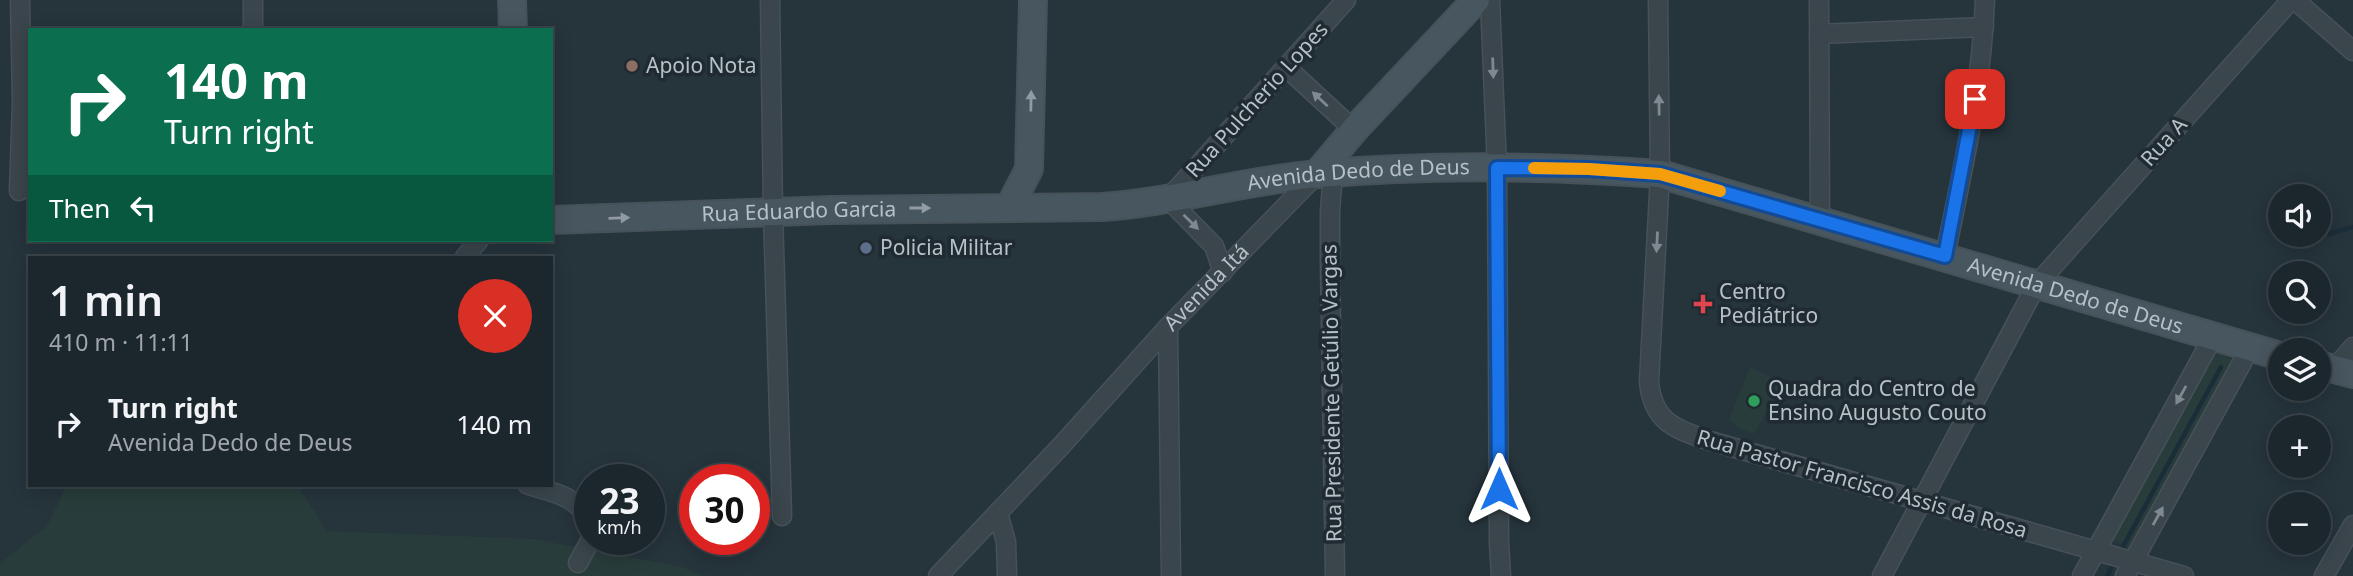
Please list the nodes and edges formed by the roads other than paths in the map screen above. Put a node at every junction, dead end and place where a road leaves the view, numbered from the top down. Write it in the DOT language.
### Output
graph roads {
  1 [pos="20,0"];
  2 [pos="253,0"];
  3 [pos="512,0"];
  4 [pos="770,0"];
  5 [pos="1033,0"];
  6 [pos="1346,0"];
  7 [pos="1476,0"];
  8 [pos="1490,0"];
  9 [pos="1658,0"];
  10 [pos="1819,0"];
  11 [pos="1985,0"];
  12 [pos="2293,0"];
  13 [pos="1984,27"];
  14 [pos="253,28"];
  15 [pos="513,28"];
  16 [pos="1819,34"];
  17 [pos="2353,51"];
  18 [pos="1286,67"];
  19 [pos="1354,131"];
  20 [pos="1497,168"];
  21 [pos="1029,169"];
  22 [pos="1325,174"];
  23 [pos="1660,174"];
  24 [pos="19,191"];
  25 [pos="1295,197"];
  26 [pos="1168,200"];
  27 [pos="1047,207"];
  28 [pos="1009,208"];
  29 [pos="1330,211"];
  30 [pos="773,212"];
  31 [pos="553,220"];
  32 [pos="1820,220"];
  33 [pos="477,242"];
  34 [pos="1214,246"];
  35 [pos="1244,251"];
  36 [pos="466,256"];
  37 [pos="1945,256"];
  38 [pos="1223,272"];
  39 [pos="2037,284"];
  40 [pos="1168,327"];
  41 [pos="2214,335"];
  42 [pos="2353,347"];
  43 [pos="2250,348"];
  44 [pos="2268,353"];
  45 [pos="2335,370"];
  46 [pos="536,487"];
  47 [pos="574,502"];
  48 [pos="1923,502"];
  49 [pos="998,513"];
  50 [pos="782,516"];
  51 [pos="2353,525"];
  52 [pos="2099,550"];
  53 [pos="582,555"];
  54 [pos="578,563"];
  55 [pos="2128,565"];
  56 [pos="938,576"];
  57 [pos="1007,576"];
  58 [pos="1171,576"];
  59 [pos="1335,576"];
  60 [pos="1501,576"];
  61 [pos="1882,576"];
  62 [pos="2082,576"];
  63 [pos="2184,576"];
  64 [pos="2325,576"];
  1 -- 24 [label="street"];
  2 -- 14 [label="street"];
  3 -- 15 [label="main road"];
  4 -- 30 [label="street"];
  21 -- 5 [label="main road, one-way"];
  6 -- 18 [label="street, Rua Pulcherio Lopes"];
  7 -- 19 [label="main road, Avenida Itá"];
  8 -- 20 [label="street, one-way"];
  23 -- 9 [label="street, Rua Pastor Francisco Assis da Rosa, one-way"];
  10 -- 16 [label="street"];
  11 -- 13 [label="street"];
  12 -- 17 [label="street"];
  12 -- 39 [label="street, Rua A"];
  13 -- 16 [label="street"];
  13 -- 37 [label="street"];
  16 -- 32 [label="street"];
  19 -- 18 [label="street, one-way"];
  18 -- 26 [label="street, Rua Pulcherio Lopes"];
  19 -- 22 [label="main road, Avenida Itá"];
  20 -- 22 [label="main road, Avenida Dedo de Deus"];
  20 -- 23 [label="main road, Avenida Dedo de Deus"];
  20 -- 60 [label="street"];
  21 -- 27 [label="main road"];
  21 -- 28 [label="main road"];
  22 -- 25 [label="street, Avenida Itá"];
  22 -- 26 [label="main road, Avenida Dedo de Deus"];
  22 -- 29 [label="street, Rua Presidente Getúlio Vargas"];
  23 -- 32 [label="main road, Avenida Dedo de Deus"];
  23 -- 48 [label="street, Rua Pastor Francisco Assis da Rosa, one-way"];
  25 -- 29 [label="street"];
  25 -- 35 [label="street, Avenida Itá"];
  26 -- 27 [label="main road, Avenida Dedo de Deus"];
  26 -- 34 [label="street, one-way"];
  27 -- 28 [label="main road, Rua Eduardo Garcia"];
  30 -- 28 [label="main road, Rua Eduardo Garcia, one-way"];
  29 -- 59 [label="street, Rua Presidente Getúlio Vargas"];
  31 -- 30 [label="main road, Rua Eduardo Garcia, one-way"];
  30 -- 50 [label="street"];
  32 -- 37 [label="main road, Avenida Dedo de Deus"];
  33 -- 36 [label="street"];
  34 -- 35 [label="street"];
  34 -- 38 [label="street"];
  35 -- 38 [label="street, Avenida Itá"];
  37 -- 39 [label="main road, Avenida Dedo de Deus"];
  38 -- 40 [label="street, Avenida Itá"];
  39 -- 41 [label="main road, Avenida Dedo de Deus"];
  39 -- 48 [label="street, Rua A"];
  40 -- 49 [label="street, Avenida Itá"];
  40 -- 58 [label="street"];
  41 -- 43 [label="main road, Avenida Dedo de Deus"];
  41 -- 52 [label="street, one-way"];
  42 -- 45 [label="street"];
  43 -- 44 [label="main road, Avenida Dedo de Deus"];
  55 -- 43 [label="street, one-way"];
  46 -- 47 [label="street"];
  48 -- 52 [label="street, Rua Pastor Francisco Assis da Rosa"];
  48 -- 61 [label="street, Rua A"];
  49 -- 56 [label="street, Avenida Itá"];
  49 -- 57 [label="street"];
  51 -- 64 [label="street"];
  52 -- 55 [label="street, Rua Pastor Francisco Assis da Rosa"];
  52 -- 62 [label="street"];
  53 -- 54 [label="street"];
  55 -- 63 [label="street, Rua Pastor Francisco Assis da Rosa"];
}
